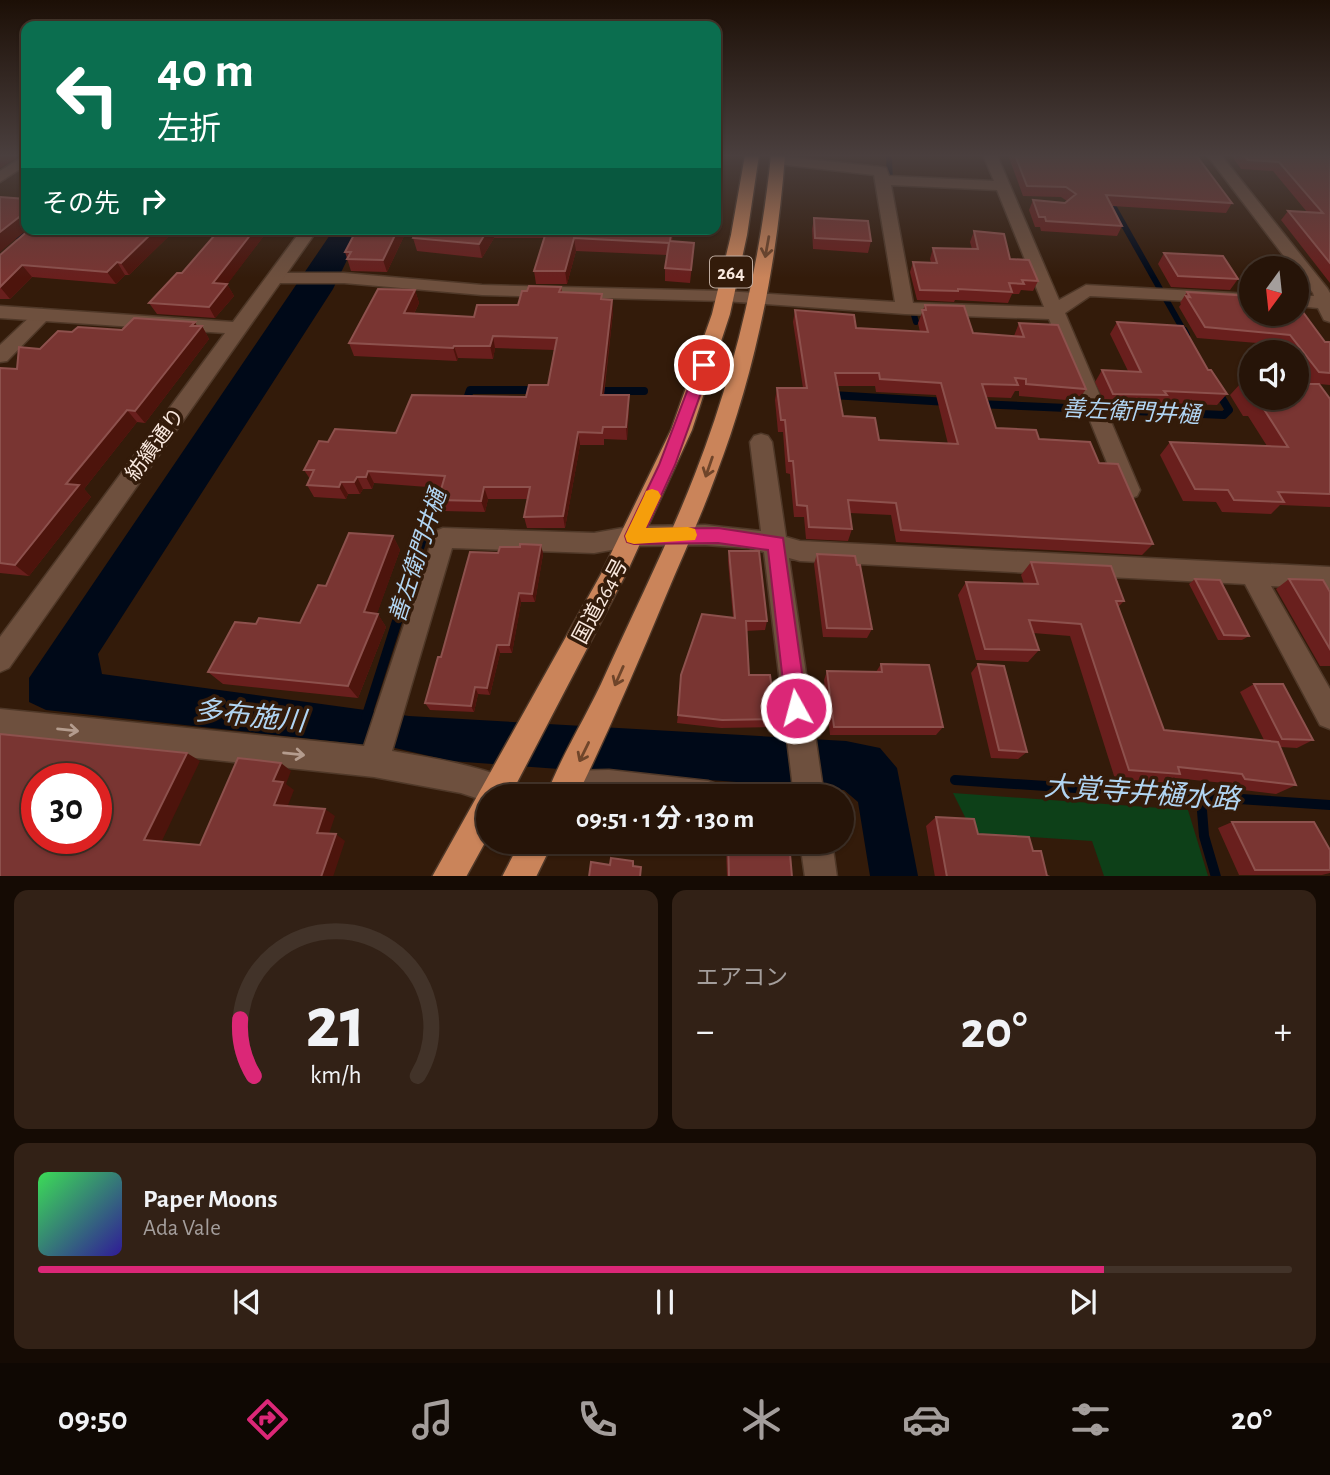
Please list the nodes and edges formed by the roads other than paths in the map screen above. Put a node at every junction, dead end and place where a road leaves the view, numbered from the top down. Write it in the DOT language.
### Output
graph roads {
  1 [pos="746,196"];
  2 [pos="774,196"];
  3 [pos="891,196"];
  4 [pos="1002,196"];
  5 [pos="1246,196"];
  6 [pos="1011,197"];
  7 [pos="306,235"];
  8 [pos="276,278"];
  9 [pos="724,296"];
  10 [pos="1239,298"];
  11 [pos="756,299"];
  12 [pos="1309,303"];
  13 [pos="1328,307"];
  14 [pos="905,308"];
  15 [pos="0,312"];
  16 [pos="1054,313"];
  17 [pos="42,314"];
  18 [pos="239,328"];
  19 [pos="0,356"];
  20 [pos="761,442"];
  21 [pos="1140,516"];
  22 [pos="682,534"];
  23 [pos="634,536"];
  24 [pos="1151,542"];
  25 [pos="777,544"];
  26 [pos="1162,567"];
  27 [pos="1252,573"];
  28 [pos="1330,578"];
  29 [pos="0,659"];
  30 [pos="1330,715"];
  31 [pos="0,723"];
  32 [pos="374,762"];
  33 [pos="476,784"];
  34 [pos="502,784"];
  35 [pos="568,784"];
  36 [pos="807,784"];
  37 [pos="476,828"];
  38 [pos="530,854"];
  39 [pos="818,854"];
  40 [pos="449,876"];
  41 [pos="519,876"];
  42 [pos="821,876"];
  1 -- 9 [label="highway, 国道264号 / 264"];
  2 -- 11 [label="highway, 264, one-way"];
  3 -- 14 [label="street"];
  4 -- 6 [label="street"];
  5 -- 13 [label="street"];
  6 -- 16 [label="street"];
  7 -- 8 [label="street, 紡績通り"];
  8 -- 9 [label="street"];
  8 -- 18 [label="street, 紡績通り"];
  9 -- 11 [label="street"];
  9 -- 23 [label="highway, 国道264号 / 264"];
  10 -- 16 [label="street"];
  11 -- 14 [label="street"];
  11 -- 22 [label="highway, 264, one-way"];
  12 -- 13 [label="street"];
  14 -- 16 [label="street"];
  15 -- 17 [label="street"];
  16 -- 21 [label="street"];
  17 -- 18 [label="street"];
  17 -- 19 [label="street"];
  18 -- 29 [label="street, 紡績通り"];
  20 -- 25 [label="street"];
  22 -- 23 [label="street"];
  22 -- 25 [label="street"];
  22 -- 35 [label="highway, 264, one-way"];
  23 -- 32 [label="street"];
  23 -- 34 [label="highway, 国道264号 / 264"];
  24 -- 26 [label="street"];
  25 -- 26 [label="street"];
  25 -- 36 [label="street"];
  26 -- 27 [label="street"];
  27 -- 28 [label="street"];
  27 -- 30 [label="street"];
  31 -- 32 [label="street, one-way"];
  32 -- 33 [label="street"];
  37 -- 40 [label="highway, 国道264号 / 264"];
  38 -- 41 [label="highway"];
  39 -- 42 [label="street"];
}
